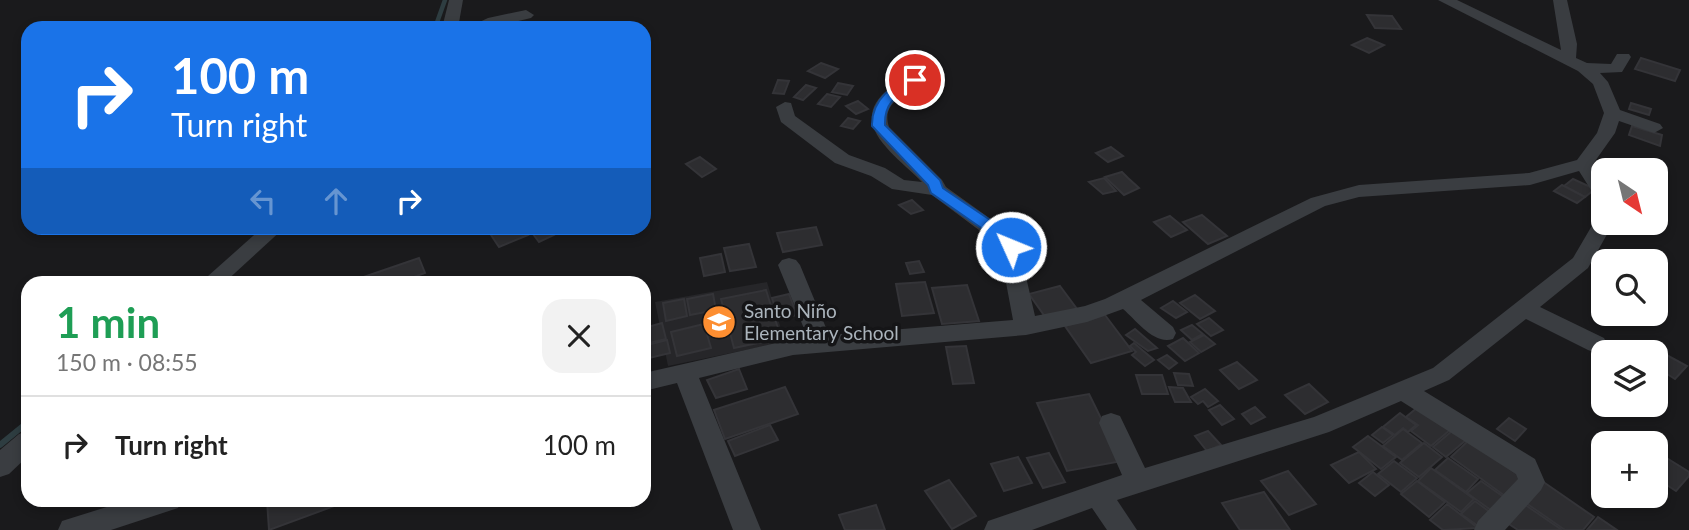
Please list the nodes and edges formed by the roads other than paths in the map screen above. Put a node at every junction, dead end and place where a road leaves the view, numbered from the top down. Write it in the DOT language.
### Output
graph roads {
  1 [pos="456,0"];
  2 [pos="1445,0"];
  3 [pos="1560,0"];
  4 [pos="526,15"];
  5 [pos="452,21"];
  6 [pos="493,21"];
  7 [pos="1623,57"];
  8 [pos="1568,59"];
  9 [pos="1584,68"];
  10 [pos="915,80"];
  11 [pos="785,107"];
  12 [pos="1613,113"];
  13 [pos="1654,128"];
  14 [pos="1584,164"];
  15 [pos="1591,175"];
  16 [pos="937,190"];
  17 [pos="266,235"];
  18 [pos="1598,235"];
  19 [pos="789,265"];
  20 [pos="218,276"];
  21 [pos="1125,299"];
  22 [pos="1523,308"];
  23 [pos="1026,327"];
  24 [pos="1165,333"];
  25 [pos="1591,342"];
  26 [pos="821,343"];
  27 [pos="685,372"];
  28 [pos="651,380"];
  29 [pos="1404,391"];
  30 [pos="1111,423"];
  31 [pos="21,447"];
  32 [pos="0,466"];
  33 [pos="1138,481"];
  34 [pos="1098,495"];
  35 [pos="146,507"];
  36 [pos="72,530"];
  37 [pos="747,530"];
  38 [pos="998,530"];
  39 [pos="1123,530"];
  40 [pos="1488,530"];
  1 -- 5 [label="street"];
  2 -- 8 [label="street"];
  3 -- 8 [label="street"];
  4 -- 6 [label="street"];
  7 -- 9 [label="street"];
  8 -- 9 [label="street"];
  9 -- 12 [label="street"];
  10 -- 16 [label="street"];
  11 -- 16 [label="street"];
  12 -- 13 [label="street"];
  12 -- 14 [label="street"];
  14 -- 15 [label="street"];
  14 -- 21 [label="street"];
  16 -- 23 [label="street"];
  17 -- 20 [label="street"];
  18 -- 22 [label="street"];
  19 -- 26 [label="street"];
  21 -- 23 [label="street"];
  21 -- 24 [label="street"];
  22 -- 25 [label="street"];
  22 -- 29 [label="street"];
  23 -- 26 [label="street"];
  26 -- 27 [label="street"];
  27 -- 28 [label="street"];
  27 -- 37 [label="street"];
  29 -- 33 [label="street"];
  29 -- 40 [label="street"];
  30 -- 33 [label="street"];
  31 -- 32 [label="street"];
  33 -- 34 [label="street"];
  34 -- 38 [label="street"];
  34 -- 39 [label="street"];
  35 -- 36 [label="street"];
}
